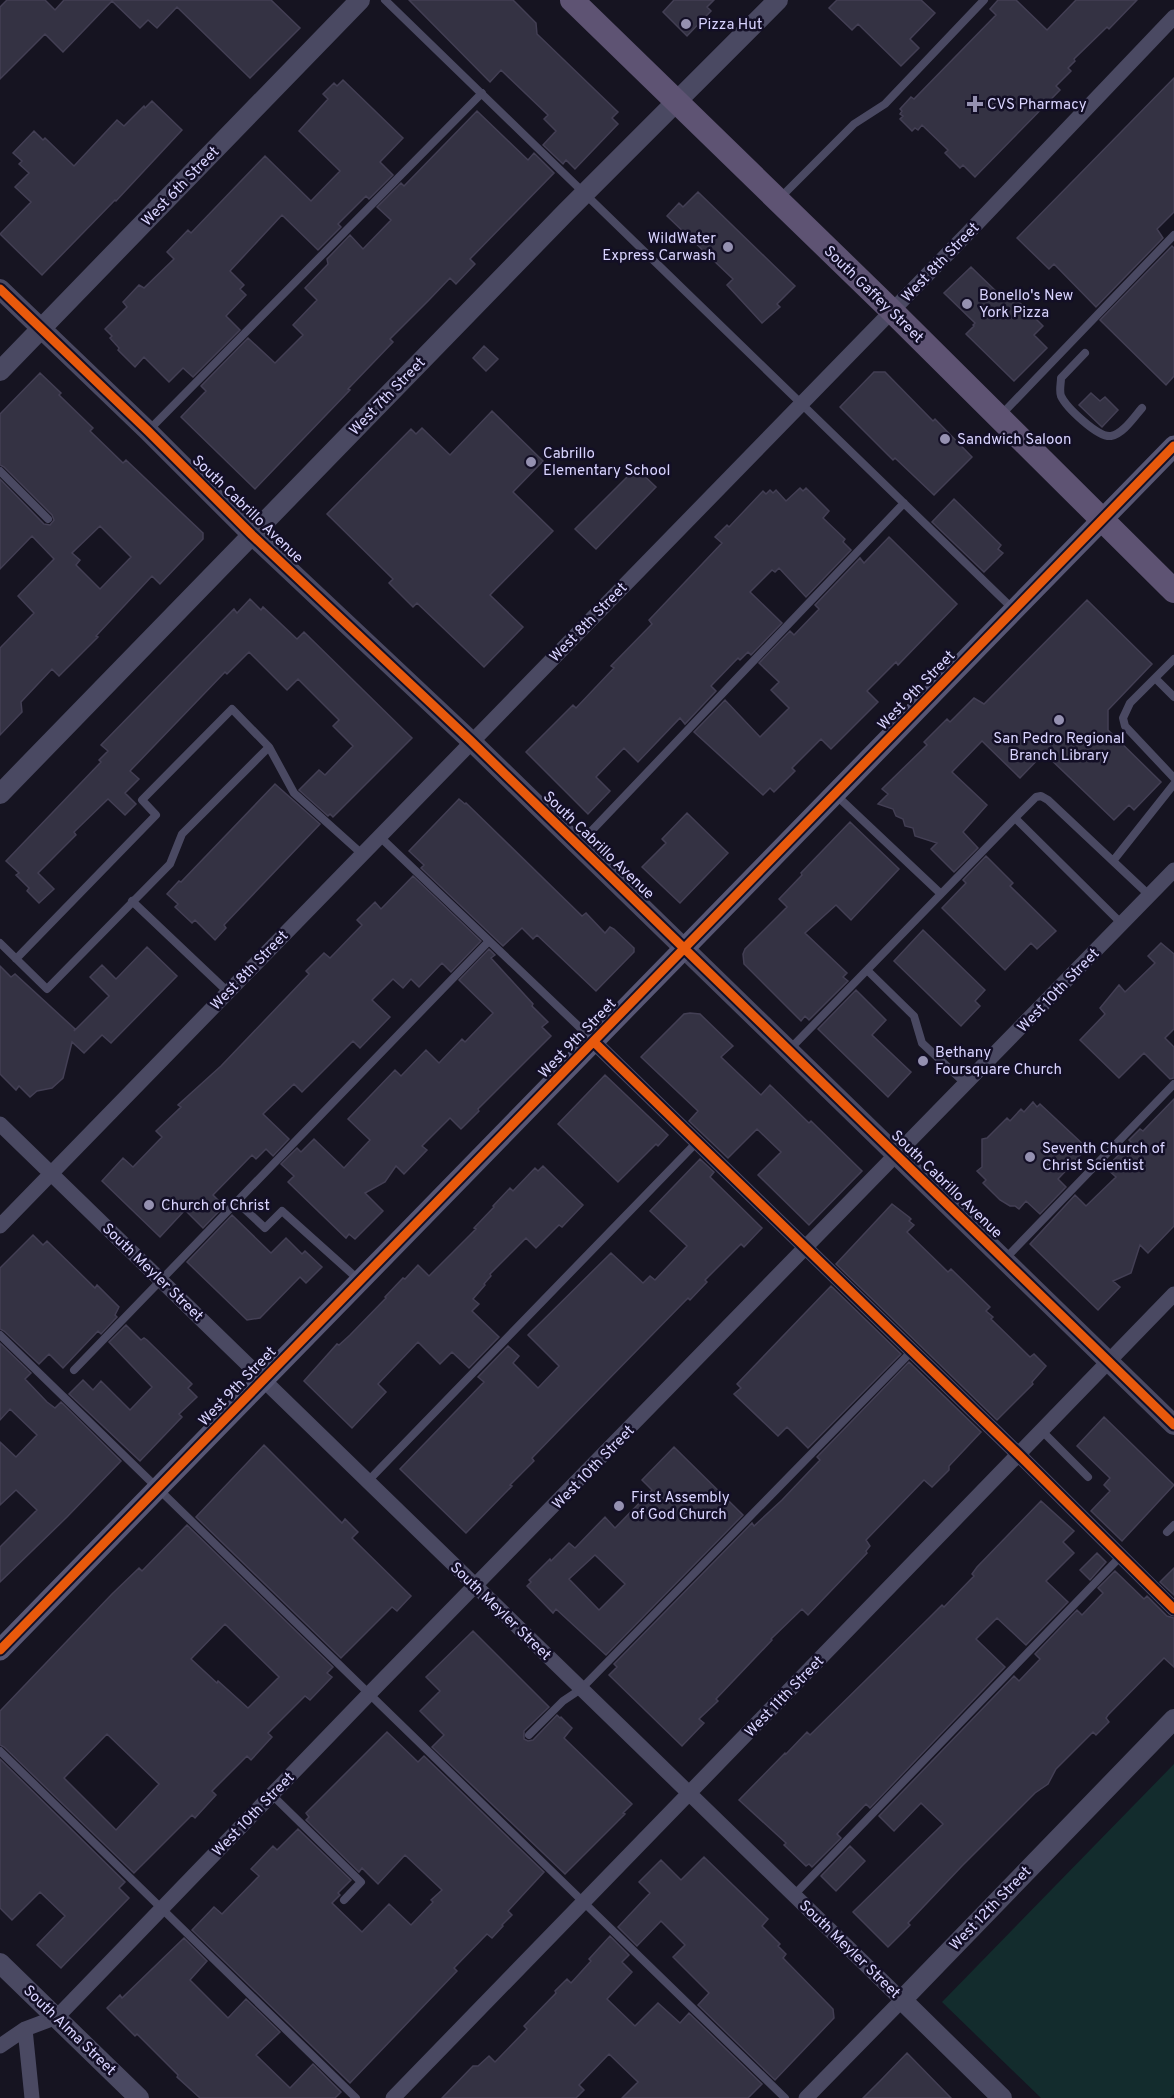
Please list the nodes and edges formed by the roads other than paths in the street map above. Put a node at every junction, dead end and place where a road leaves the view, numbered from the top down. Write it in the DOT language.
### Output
graph roads {
  1 [pos="360,0"];
  2 [pos="385,0"];
  3 [pos="572,0"];
  4 [pos="778,0"];
  5 [pos="984,0"];
  6 [pos="1174,17"];
  7 [pos="482,93"];
  8 [pos="676,101"];
  9 [pos="585,194"];
  10 [pos="778,200"];
  11 [pos="1174,236"];
  12 [pos="0,289"];
  13 [pos="892,311"];
  14 [pos="41,330"];
  15 [pos="1085,353"];
  16 [pos="0,371"];
  17 [pos="802,404"];
  18 [pos="1142,408"];
  19 [pos="999,417"];
  20 [pos="148,431"];
  21 [pos="1174,446"];
  22 [pos="0,471"];
  23 [pos="904,503"];
  24 [pos="48,519"];
  25 [pos="1102,521"];
  26 [pos="252,535"];
  27 [pos="1174,591"];
  28 [pos="1015,610"];
  29 [pos="1174,658"];
  30 [pos="1155,678"];
  31 [pos="1174,697"];
  32 [pos="471,741"];
  33 [pos="269,747"];
  34 [pos="1174,778"];
  35 [pos="1174,784"];
  36 [pos="0,794"];
  37 [pos="835,794"];
  38 [pos="1015,818"];
  39 [pos="379,836"];
  40 [pos="578,845"];
  41 [pos="362,854"];
  42 [pos="1113,861"];
  43 [pos="1174,870"];
  44 [pos="941,894"];
  45 [pos="1149,895"];
  46 [pos="132,901"];
  47 [pos="1122,924"];
  48 [pos="489,941"];
  49 [pos="0,943"];
  50 [pos="685,949"];
  51 [pos="16,959"];
  52 [pos="867,970"];
  53 [pos="228,992"];
  54 [pos="594,1042"];
  55 [pos="788,1051"];
  56 [pos="966,1084"];
  57 [pos="1174,1084"];
  58 [pos="0,1124"];
  59 [pos="697,1142"];
  60 [pos="896,1156"];
  61 [pos="52,1173"];
  62 [pos="236,1201"];
  63 [pos="0,1226"];
  64 [pos="806,1248"];
  65 [pos="1004,1260"];
  66 [pos="160,1279"];
  67 [pos="360,1281"];
  68 [pos="1174,1294"];
  69 [pos="0,1335"];
  70 [pos="912,1351"];
  71 [pos="1108,1361"];
  72 [pos="74,1370"];
  73 [pos="263,1380"];
  74 [pos="1174,1425"];
  75 [pos="1041,1430"];
  76 [pos="1018,1454"];
  77 [pos="1088,1477"];
  78 [pos="367,1482"];
  79 [pos="159,1487"];
  80 [pos="1174,1525"];
  81 [pos="1167,1532"];
  82 [pos="1121,1556"];
  83 [pos="476,1587"];
  84 [pos="1174,1609"];
  85 [pos="0,1650"];
  86 [pos="581,1689"];
  87 [pos="369,1694"];
  88 [pos="1174,1719"];
  89 [pos="529,1735"];
  90 [pos="0,1751"];
  91 [pos="690,1793"];
  92 [pos="272,1795"];
  93 [pos="794,1895"];
  94 [pos="344,1900"];
  95 [pos="583,1902"];
  96 [pos="161,1909"];
  97 [pos="0,1963"];
  98 [pos="902,2000"];
  99 [pos="57,2017"];
  100 [pos="25,2029"];
  101 [pos="0,2046"];
  102 [pos="32,2098"];
  103 [pos="139,2098"];
  104 [pos="356,2098"];
  105 [pos="393,2098"];
  106 [pos="785,2098"];
  107 [pos="806,2098"];
  108 [pos="1002,2098"];
  1 -- 14 [label="street, West 6th Street"];
  2 -- 7 [label="lane"];
  3 -- 8 [label="main road, South Gaffey Street"];
  4 -- 8 [label="street, West 7th Street"];
  5 -- 10 [label="lane"];
  6 -- 13 [label="street, West 8th Street"];
  7 -- 9 [label="lane"];
  7 -- 20 [label="lane"];
  8 -- 9 [label="street, West 7th Street"];
  8 -- 10 [label="main road, South Gaffey Street"];
  9 -- 17 [label="lane"];
  9 -- 26 [label="street, West 7th Street"];
  10 -- 13 [label="main road, South Gaffey Street"];
  11 -- 19 [label="lane"];
  12 -- 14 [label="street, South Cabrillo Avenue"];
  13 -- 17 [label="street, West 8th Street"];
  13 -- 19 [label="main road, South Gaffey Street"];
  14 -- 16 [label="street, West 6th Street"];
  14 -- 20 [label="street, South Cabrillo Avenue"];
  15 -- 18 [label="lane"];
  17 -- 23 [label="lane"];
  17 -- 32 [label="street, West 8th Street"];
  19 -- 25 [label="main road, South Gaffey Street"];
  20 -- 26 [label="street, South Cabrillo Avenue"];
  21 -- 25 [label="main road, West 9th Street"];
  22 -- 24 [label="lane"];
  23 -- 28 [label="lane"];
  23 -- 40 [label="lane"];
  25 -- 27 [label="main road, South Gaffey Street"];
  25 -- 28 [label="main road, West 9th Street"];
  26 -- 32 [label="street, South Cabrillo Avenue"];
  26 -- 36 [label="street, West 7th Street"];
  28 -- 37 [label="main road, West 9th Street"];
  29 -- 30 [label="lane"];
  30 -- 31 [label="lane"];
  30 -- 34 [label="lane"];
  32 -- 39 [label="street, West 8th Street"];
  32 -- 40 [label="street, South Cabrillo Avenue"];
  33 -- 41 [label="lane"];
  33 -- 46 [label="lane"];
  33 -- 51 [label="lane"];
  35 -- 42 [label="lane"];
  37 -- 44 [label="lane"];
  37 -- 50 [label="main road, West 9th Street"];
  38 -- 42 [label="lane"];
  38 -- 44 [label="lane"];
  38 -- 47 [label="lane"];
  39 -- 41 [label="street, West 8th Street"];
  39 -- 48 [label="lane"];
  40 -- 50 [label="street, South Cabrillo Avenue"];
  41 -- 53 [label="street, West 8th Street"];
  42 -- 45 [label="lane"];
  43 -- 45 [label="street, West 10th Street"];
  44 -- 52 [label="lane"];
  45 -- 47 [label="street, West 10th Street"];
  46 -- 51 [label="lane"];
  46 -- 53 [label="lane"];
  47 -- 56 [label="street, West 10th Street"];
  48 -- 54 [label="lane"];
  48 -- 62 [label="lane"];
  49 -- 51 [label="lane"];
  50 -- 54 [label="main road, West 9th Street"];
  50 -- 55 [label="street, South Cabrillo Avenue"];
  52 -- 55 [label="lane"];
  52 -- 56 [label="lane"];
  53 -- 61 [label="street, West 8th Street"];
  54 -- 59 [label="street"];
  54 -- 67 [label="main road, West 9th Street"];
  55 -- 60 [label="street, South Cabrillo Avenue"];
  56 -- 60 [label="street, West 10th Street"];
  57 -- 65 [label="lane"];
  58 -- 61 [label="street, South Meyler Street"];
  59 -- 64 [label="street"];
  59 -- 78 [label="lane"];
  60 -- 64 [label="street, West 10th Street"];
  60 -- 65 [label="street, South Cabrillo Avenue"];
  61 -- 63 [label="street, West 8th Street"];
  61 -- 66 [label="street, South Meyler Street"];
  62 -- 66 [label="lane"];
  62 -- 67 [label="lane"];
  64 -- 70 [label="street"];
  64 -- 83 [label="street, West 10th Street"];
  65 -- 71 [label="street, South Cabrillo Avenue"];
  66 -- 72 [label="lane"];
  66 -- 73 [label="street, South Meyler Street"];
  67 -- 73 [label="main road, West 9th Street"];
  68 -- 71 [label="street, West 11th Street"];
  69 -- 79 [label="lane"];
  70 -- 76 [label="street"];
  70 -- 86 [label="lane"];
  71 -- 74 [label="street, South Cabrillo Avenue"];
  71 -- 75 [label="street, West 11th Street"];
  73 -- 78 [label="street, South Meyler Street"];
  73 -- 79 [label="main road, West 9th Street"];
  75 -- 76 [label="street, West 11th Street"];
  75 -- 77 [label="lane"];
  76 -- 82 [label="street"];
  76 -- 91 [label="street, West 11th Street"];
  78 -- 83 [label="street, South Meyler Street"];
  79 -- 85 [label="main road, West 9th Street"];
  79 -- 87 [label="lane"];
  80 -- 81 [label="lane"];
  82 -- 84 [label="street"];
  82 -- 93 [label="lane"];
  83 -- 86 [label="street, South Meyler Street"];
  83 -- 87 [label="street, West 10th Street"];
  86 -- 89 [label="lane"];
  86 -- 91 [label="street, South Meyler Street"];
  87 -- 92 [label="street, West 10th Street"];
  87 -- 95 [label="lane"];
  88 -- 98 [label="street, West 12th Street"];
  90 -- 96 [label="lane"];
  91 -- 93 [label="street, South Meyler Street"];
  91 -- 95 [label="street, West 11th Street"];
  92 -- 94 [label="lane"];
  92 -- 96 [label="street, West 10th Street"];
  93 -- 98 [label="street, South Meyler Street"];
  95 -- 105 [label="street, West 11th Street"];
  95 -- 106 [label="lane"];
  96 -- 99 [label="street, West 10th Street"];
  96 -- 104 [label="lane"];
  97 -- 99 [label="street, South Alma Street"];
  98 -- 107 [label="street, West 12th Street"];
  98 -- 108 [label="street, South Meyler Street"];
  99 -- 100 [label="street, West 10th Street"];
  99 -- 103 [label="street, South Alma Street"];
  100 -- 101 [label="street, West 10th Street"];
  100 -- 102 [label="street"];
}
